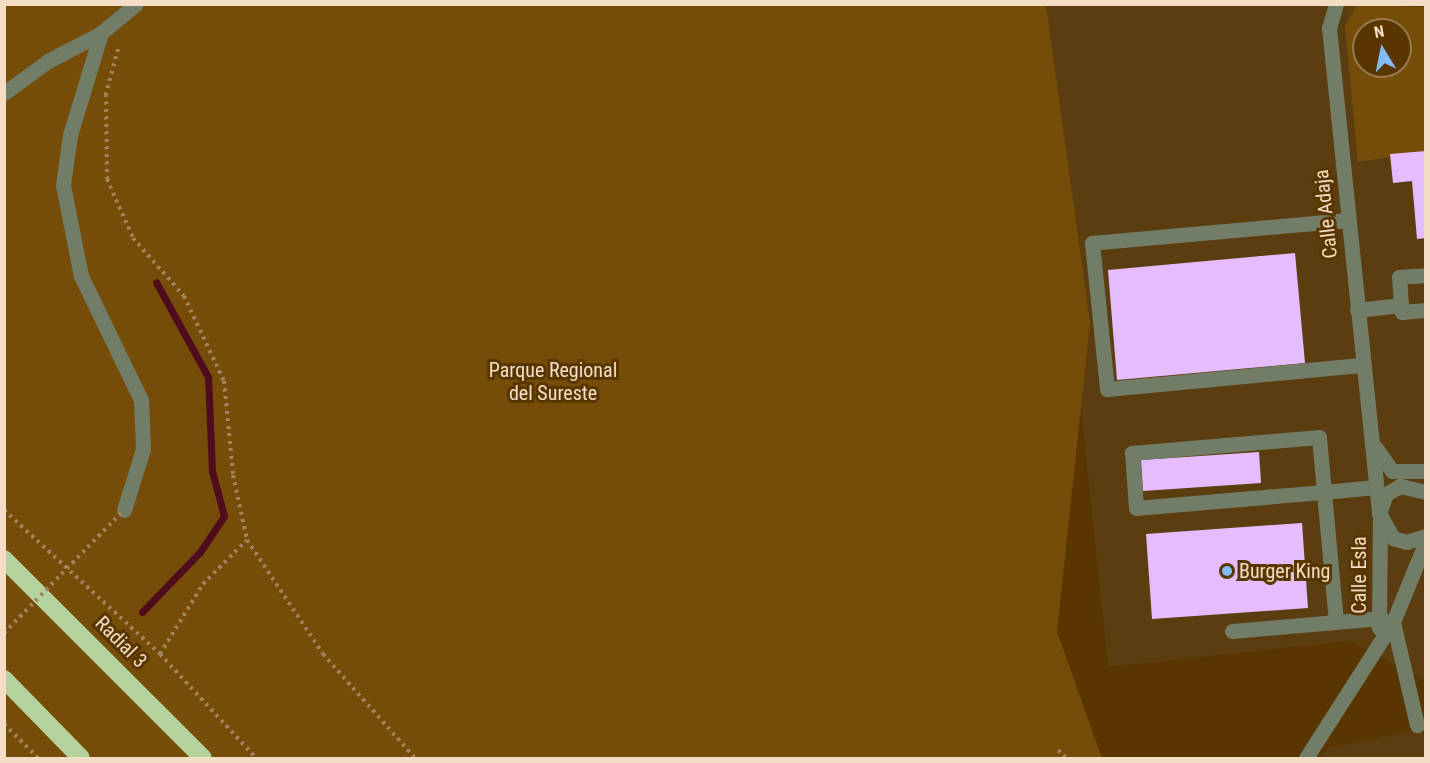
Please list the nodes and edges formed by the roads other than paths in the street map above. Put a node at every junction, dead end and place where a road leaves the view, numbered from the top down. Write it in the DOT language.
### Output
graph roads {
  1 [pos="136,4"];
  2 [pos="1336,4"];
  3 [pos="101,33"];
  4 [pos="4,93"];
  5 [pos="1348,220"];
  6 [pos="1425,275"];
  7 [pos="1401,305"];
  8 [pos="1357,310"];
  9 [pos="1425,310"];
  10 [pos="1363,365"];
  11 [pos="1368,421"];
  12 [pos="1425,472"];
  13 [pos="1400,486"];
  14 [pos="1376,487"];
  15 [pos="1324,492"];
  16 [pos="1425,492"];
  17 [pos="124,510"];
  18 [pos="1379,517"];
  19 [pos="1425,536"];
  20 [pos="1425,541"];
  21 [pos="4,559"];
  22 [pos="1421,567"];
  23 [pos="1387,620"];
  24 [pos="1336,622"];
  25 [pos="1232,630"];
  26 [pos="4,679"];
  27 [pos="1417,725"];
  28 [pos="81,759"];
  29 [pos="203,759"];
  30 [pos="1306,759"];
  1 -- 3 [label="street"];
  2 -- 5 [label="street, Calle Adaja"];
  3 -- 4 [label="street"];
  3 -- 17 [label="street"];
  5 -- 8 [label="street, Calle Adaja"];
  5 -- 10 [label="street"];
  6 -- 7 [label="street"];
  7 -- 8 [label="street"];
  7 -- 9 [label="street"];
  8 -- 10 [label="street, Calle Adaja"];
  10 -- 11 [label="street, Calle Adaja"];
  11 -- 12 [label="street, Calle Adaja"];
  11 -- 14 [label="street, Calle Adaja"];
  12 -- 13 [label="street"];
  13 -- 16 [label="street"];
  13 -- 18 [label="street"];
  14 -- 15 [label="street"];
  14 -- 18 [label="street, Calle Adaja"];
  15 -- 15 [label="street"];
  15 -- 24 [label="street"];
  18 -- 19 [label="street"];
  18 -- 23 [label="street, Calle Esla"];
  20 -- 22 [label="street, Calle Esla"];
  21 -- 29 [label="highway, Radial 3"];
  22 -- 23 [label="street, Calle Esla"];
  23 -- 24 [label="street"];
  23 -- 27 [label="street"];
  23 -- 30 [label="street, Calle Esla"];
  24 -- 25 [label="street"];
  26 -- 28 [label="highway"];
}
